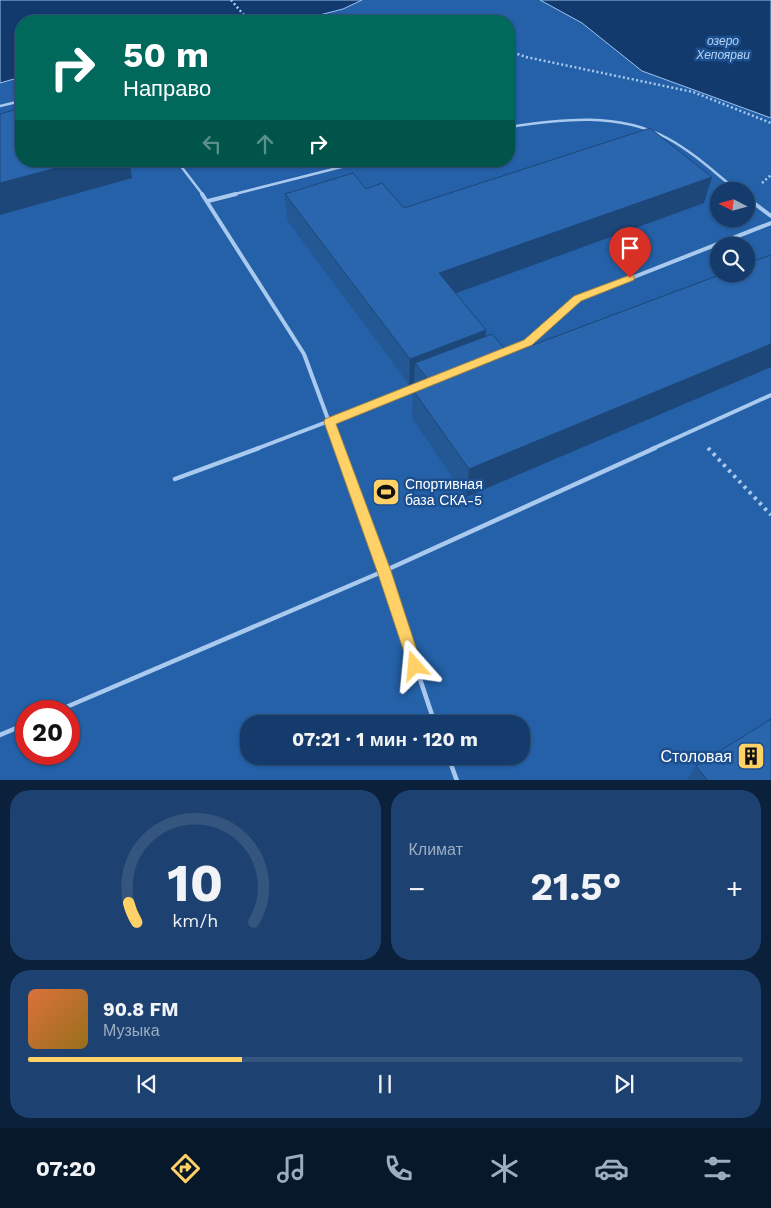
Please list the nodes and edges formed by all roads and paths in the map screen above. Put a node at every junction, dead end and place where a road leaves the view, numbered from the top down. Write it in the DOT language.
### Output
graph roads {
  1 [pos="231,0"];
  2 [pos="244,15"];
  3 [pos="515,53"];
  4 [pos="15,102"];
  5 [pos="0,106"];
  6 [pos="771,123"];
  7 [pos="515,126"];
  8 [pos="182,167"];
  9 [pos="341,167"];
  10 [pos="726,182"];
  11 [pos="208,201"];
  12 [pos="755,204"];
  13 [pos="771,216"];
  14 [pos="771,223"];
  15 [pos="501,354"];
  16 [pos="420,386"];
  17 [pos="771,395"];
  18 [pos="330,422"];
  19 [pos="692,431"];
  20 [pos="175,478"];
  21 [pos="771,515"];
  22 [pos="384,571"];
  23 [pos="80,701"];
  24 [pos="432,715"];
  25 [pos="15,729"];
  26 [pos="0,736"];
  27 [pos="451,765"];
  28 [pos="457,780"];
  1 -- 2 [label="path"];
  3 -- 6 [label="path"];
  4 -- 5 [label="lane"];
  7 -- 10 [label="lane"];
  8 -- 11 [label="lane"];
  9 -- 11 [label="lane"];
  11 -- 18 [label="lane"];
  12 -- 13 [label="lane"];
  14 -- 15 [label="lane"];
  16 -- 18 [label="lane"];
  17 -- 19 [label="lane"];
  18 -- 20 [label="lane"];
  18 -- 22 [label="lane"];
  19 -- 21 [label="path"];
  19 -- 22 [label="lane"];
  22 -- 23 [label="lane"];
  22 -- 24 [label="lane"];
  25 -- 26 [label="lane"];
  27 -- 28 [label="lane"];
}
